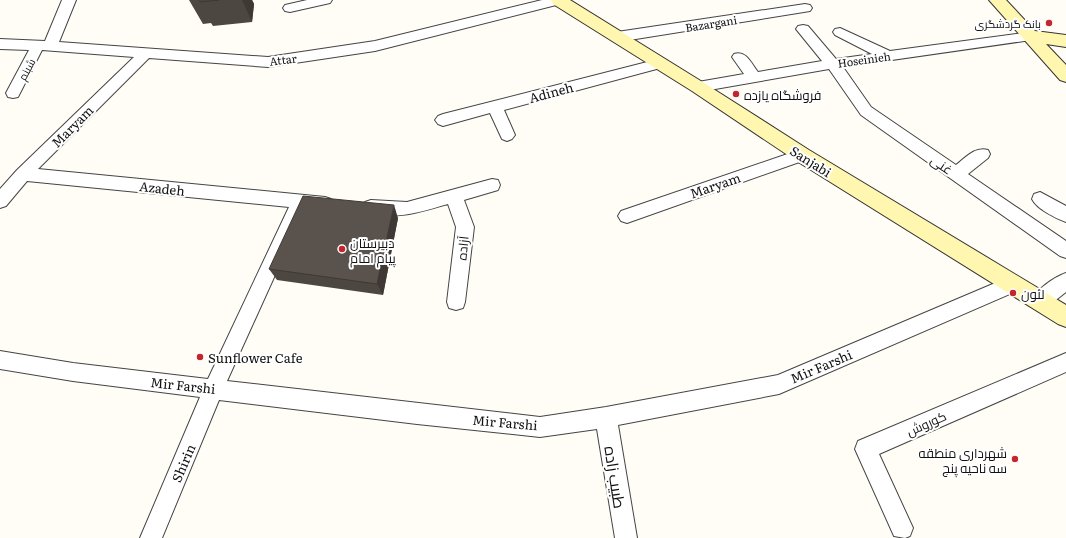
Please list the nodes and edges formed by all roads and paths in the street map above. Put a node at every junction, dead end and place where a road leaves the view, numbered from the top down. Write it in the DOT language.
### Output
graph roads {
  1 [pos="69,0"];
  2 [pos="326,0"];
  3 [pos="559,0"];
  4 [pos="997,0"];
  5 [pos="290,8"];
  6 [pos="805,8"];
  7 [pos="803,29"];
  8 [pos="840,32"];
  9 [pos="1031,36"];
  10 [pos="617,37"];
  11 [pos="1066,40"];
  12 [pos="0,44"];
  13 [pos="44,45"];
  14 [pos="146,53"];
  15 [pos="888,56"];
  16 [pos="739,57"];
  17 [pos="659,64"];
  18 [pos="833,64"];
  19 [pos="1066,76"];
  20 [pos="754,77"];
  21 [pos="698,87"];
  22 [pos="13,93"];
  23 [pos="495,107"];
  24 [pos="443,120"];
  25 [pos="507,135"];
  26 [pos="982,154"];
  27 [pos="802,155"];
  28 [pos="23,174"];
  29 [pos="956,174"];
  30 [pos="492,185"];
  31 [pos="454,196"];
  32 [pos="1040,199"];
  33 [pos="0,201"];
  34 [pos="300,202"];
  35 [pos="627,216"];
  36 [pos="1066,216"];
  37 [pos="1049,239"];
  38 [pos="1066,251"];
  39 [pos="1066,281"];
  40 [pos="1012,284"];
  41 [pos="1040,301"];
  42 [pos="456,302"];
  43 [pos="1066,317"];
  44 [pos="0,360"];
  45 [pos="1066,362"];
  46 [pos="214,388"];
  47 [pos="606,417"];
  48 [pos="902,528"];
  49 [pos="151,538"];
  50 [pos="626,538"];
  1 -- 13 [label="street, شبنم"];
  2 -- 5 [label="street"];
  3 -- 10 [label="street, Sanjabi"];
  3 -- 14 [label="street, Attar"];
  4 -- 9 [label="street"];
  6 -- 10 [label="street, Bazargani"];
  7 -- 18 [label="street, غنی"];
  8 -- 15 [label="street"];
  9 -- 11 [label="street"];
  9 -- 15 [label="street, Hoseinieh"];
  9 -- 19 [label="street"];
  10 -- 17 [label="street, Sanjabi"];
  12 -- 13 [label="street, Attar"];
  13 -- 14 [label="street, Attar"];
  13 -- 22 [label="street, شبنم"];
  14 -- 28 [label="street, Maryam"];
  15 -- 18 [label="street, Hoseinieh"];
  16 -- 20 [label="street"];
  17 -- 21 [label="street, Sanjabi"];
  17 -- 23 [label="street, Adineh"];
  18 -- 20 [label="street, Hoseinieh"];
  18 -- 29 [label="street, غنی"];
  20 -- 21 [label="street, Hoseinieh"];
  21 -- 27 [label="street, Sanjabi"];
  23 -- 24 [label="street, Adineh"];
  23 -- 25 [label="street"];
  26 -- 29 [label="street"];
  27 -- 35 [label="street, Maryam"];
  27 -- 40 [label="street, Sanjabi"];
  28 -- 33 [label="street, Maryam"];
  28 -- 34 [label="street, Azadeh"];
  29 -- 37 [label="street, غنی"];
  30 -- 31 [label="street, Azadeh"];
  31 -- 34 [label="street, Azadeh"];
  31 -- 42 [label="street, آزاده"];
  32 -- 36 [label="street"];
  34 -- 46 [label="street"];
  36 -- 37 [label="street"];
  37 -- 38 [label="street, غنی"];
  39 -- 41 [label="street"];
  40 -- 41 [label="street, Sanjabi"];
  40 -- 47 [label="street, Mir Farshi"];
  41 -- 43 [label="street, Sanjabi"];
  44 -- 46 [label="street, Mir Farshi"];
  45 -- 48 [label="street, کوروش"];
  46 -- 47 [label="street, Mir Farshi"];
  46 -- 49 [label="street, Shirin"];
  47 -- 50 [label="street, طبیب زاده"];
}
